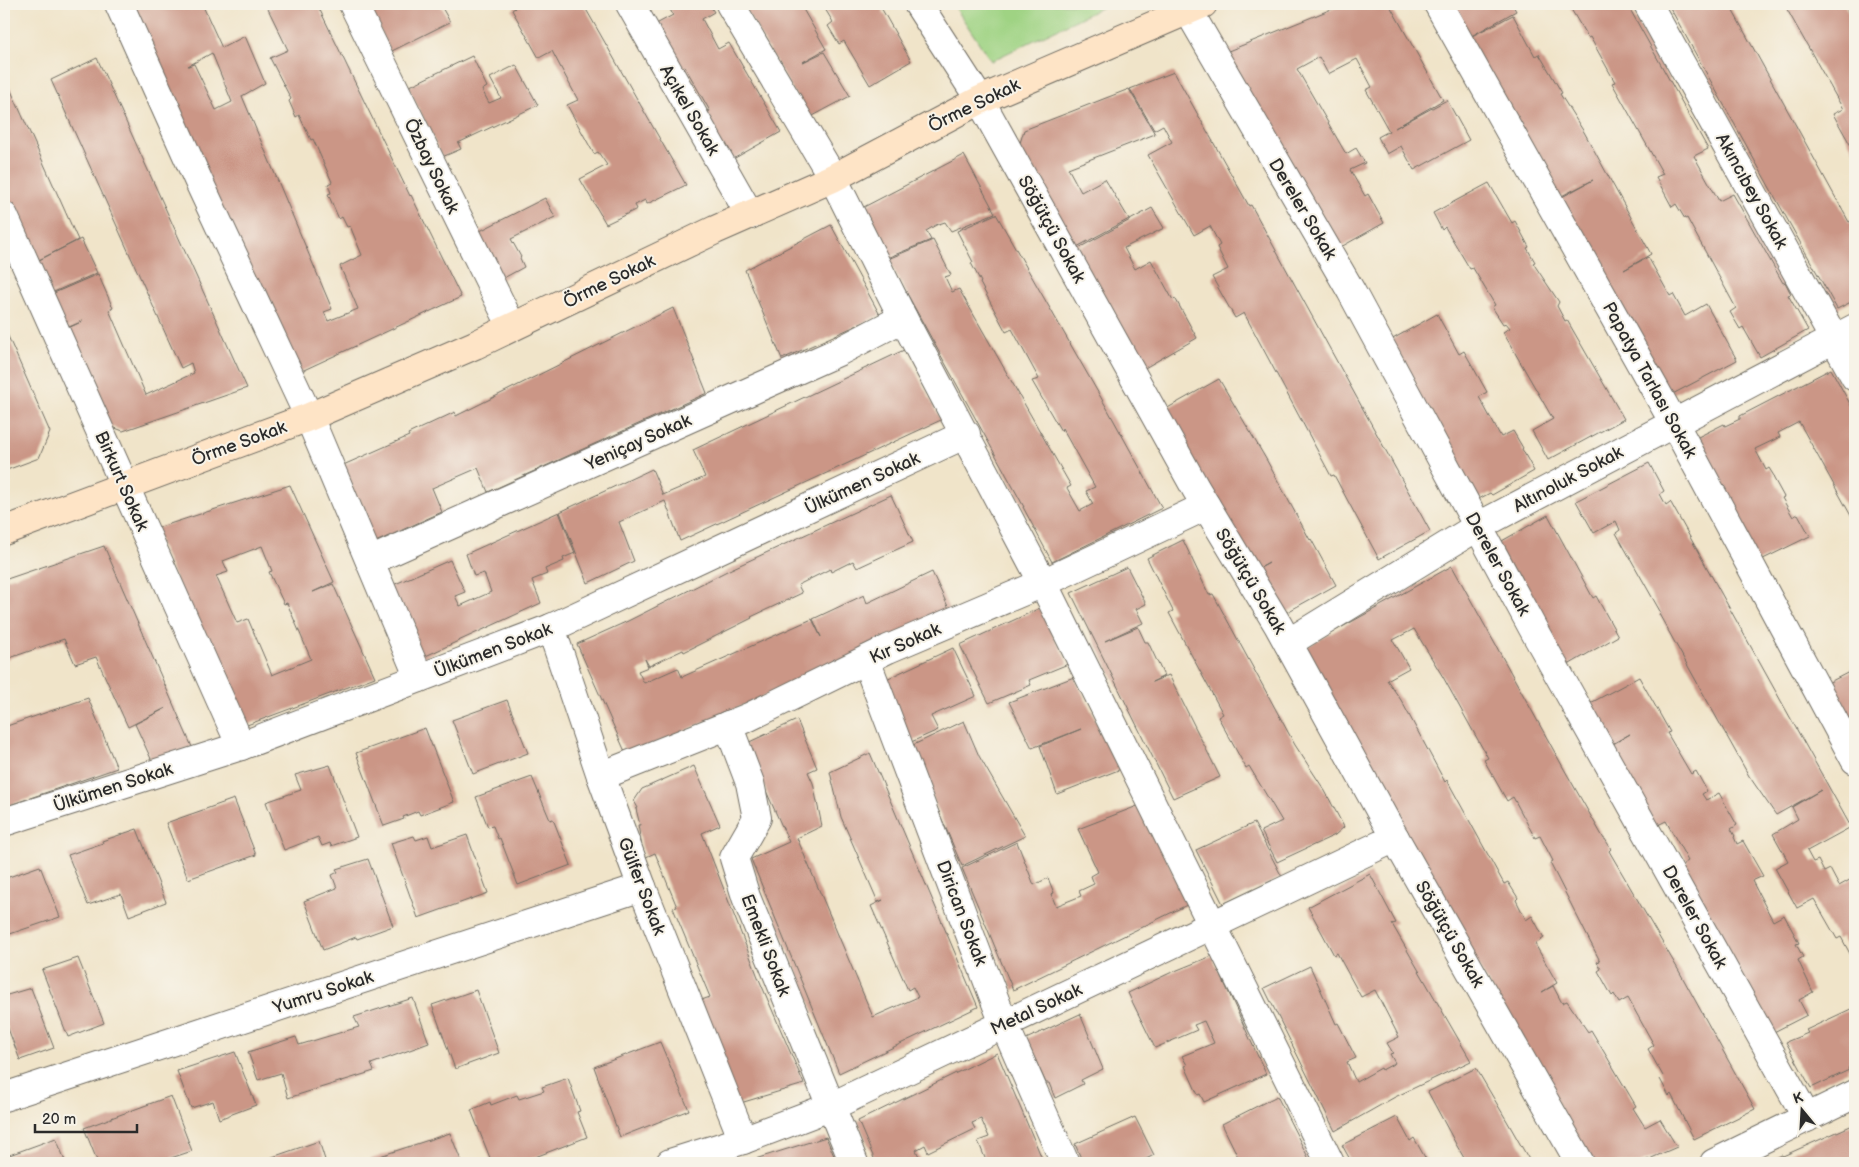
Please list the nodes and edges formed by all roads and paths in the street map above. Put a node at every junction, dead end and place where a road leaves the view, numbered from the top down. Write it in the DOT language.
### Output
graph roads {
  1 [pos="119,4"];
  2 [pos="353,4"];
  3 [pos="630,4"];
  4 [pos="730,4"];
  5 [pos="918,4"];
  6 [pos="1438,4"];
  7 [pos="1648,4"];
  8 [pos="1195,7"];
  9 [pos="980,100"];
  10 [pos="833,178"];
  11 [pos="750,215"];
  12 [pos="4,216"];
  13 [pos="903,318"];
  14 [pos="512,327"];
  15 [pos="1844,333"];
  16 [pos="1855,377"];
  17 [pos="309,417"];
  18 [pos="1674,423"];
  19 [pos="966,434"];
  20 [pos="124,486"];
  21 [pos="1206,506"];
  22 [pos="1477,527"];
  23 [pos="4,530"];
  24 [pos="370,561"];
  25 [pos="1043,583"];
  26 [pos="551,628"];
  27 [pos="1288,644"];
  28 [pos="866,660"];
  29 [pos="419,678"];
  30 [pos="728,725"];
  31 [pos="241,746"];
  32 [pos="1855,760"];
  33 [pos="601,776"];
  34 [pos="4,822"];
  35 [pos="1395,838"];
  36 [pos="642,887"];
  37 [pos="1212,926"];
  38 [pos="1004,1024"];
  39 [pos="1855,1094"];
  40 [pos="4,1097"];
  41 [pos="830,1107"];
  42 [pos="1807,1118"];
  43 [pos="744,1140"];
  44 [pos="670,1163"];
  45 [pos="854,1163"];
  46 [pos="1065,1163"];
  47 [pos="1330,1163"];
  48 [pos="1580,1163"];
  49 [pos="1714,1163"];
  1 -- 17 [label="street"];
  2 -- 14 [label="street, Özbay Sokak"];
  3 -- 11 [label="street, Açıkel Sokak"];
  4 -- 10 [label="street"];
  5 -- 9 [label="street, Söğütçü Sokak"];
  6 -- 18 [label="street, Papatya Tarlası Sokak"];
  7 -- 15 [label="street, Akıncıbey Sokak"];
  8 -- 9 [label="main road, Örme Sokak"];
  8 -- 22 [label="street, Dereler Sokak"];
  9 -- 10 [label="main road, Örme Sokak"];
  9 -- 21 [label="street, Söğütçü Sokak"];
  10 -- 11 [label="main road, Örme Sokak"];
  10 -- 13 [label="street"];
  11 -- 14 [label="main road, Örme Sokak"];
  12 -- 20 [label="street, Birkurt Sokak"];
  13 -- 19 [label="street"];
  13 -- 24 [label="street, Yeniçay Sokak"];
  14 -- 17 [label="main road, Örme Sokak"];
  15 -- 16 [label="street, Akıncıbey Sokak"];
  15 -- 18 [label="street, Altınoluk Sokak"];
  17 -- 20 [label="main road, Örme Sokak"];
  17 -- 24 [label="street"];
  18 -- 22 [label="street, Altınoluk Sokak"];
  18 -- 32 [label="street, Papatya Tarlası Sokak"];
  19 -- 25 [label="street"];
  19 -- 26 [label="street, Ülkümen Sokak"];
  20 -- 23 [label="main road, Örme Sokak"];
  20 -- 31 [label="street, Birkurt Sokak"];
  21 -- 25 [label="street, Kır Sokak"];
  21 -- 27 [label="street, Söğütçü Sokak"];
  22 -- 27 [label="street, Altınoluk Sokak"];
  22 -- 42 [label="street, Dereler Sokak"];
  24 -- 29 [label="street"];
  25 -- 28 [label="street, Kır Sokak"];
  25 -- 37 [label="street"];
  26 -- 29 [label="street, Ülkümen Sokak"];
  26 -- 33 [label="street, Gülfer Sokak"];
  27 -- 35 [label="street, Söğütçü Sokak"];
  28 -- 30 [label="street, Kır Sokak"];
  28 -- 38 [label="street, Dirican Sokak"];
  29 -- 31 [label="street, Ülkümen Sokak"];
  30 -- 33 [label="street, Kır Sokak"];
  30 -- 41 [label="street, Emekli Sokak"];
  31 -- 34 [label="street, Ülkümen Sokak"];
  33 -- 36 [label="street, Gülfer Sokak"];
  35 -- 37 [label="street, Metal Sokak"];
  35 -- 48 [label="street, Söğütçü Sokak"];
  36 -- 40 [label="street, Yumru Sokak"];
  36 -- 43 [label="street, Gülfer Sokak"];
  37 -- 38 [label="street, Metal Sokak"];
  37 -- 47 [label="street"];
  38 -- 41 [label="street, Metal Sokak"];
  38 -- 46 [label="street, Dirican Sokak"];
  39 -- 42 [label="street"];
  41 -- 43 [label="street, Metal Sokak"];
  41 -- 45 [label="street, Emekli Sokak"];
  42 -- 49 [label="street"];
  43 -- 44 [label="street, Metal Sokak"];
}
